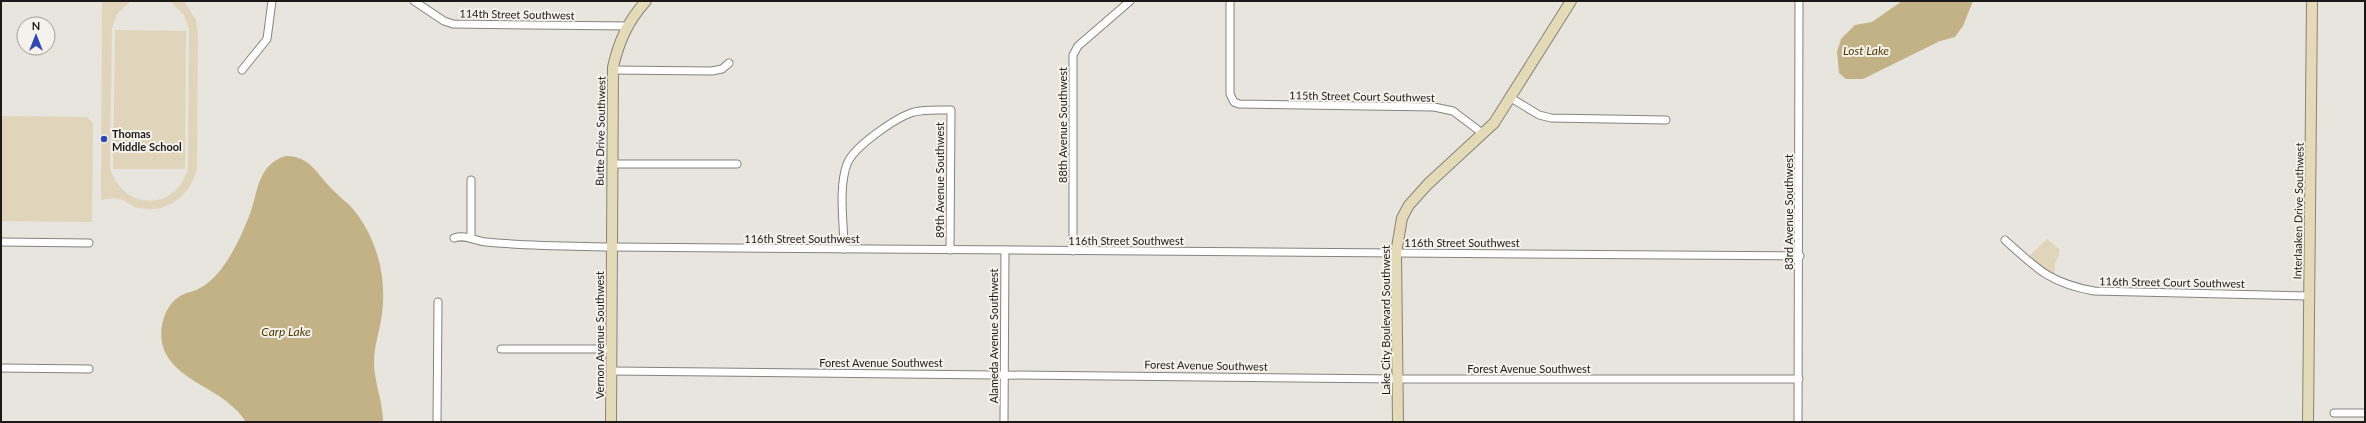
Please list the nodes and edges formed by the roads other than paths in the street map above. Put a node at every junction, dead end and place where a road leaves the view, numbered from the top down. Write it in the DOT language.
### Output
graph roads {
  1 [pos="272,1"];
  2 [pos="414,1"];
  3 [pos="646,1"];
  4 [pos="1130,1"];
  5 [pos="1230,1"];
  6 [pos="1571,1"];
  7 [pos="1799,1"];
  8 [pos="2312,1"];
  9 [pos="627,26"];
  10 [pos="729,63"];
  11 [pos="242,70"];
  12 [pos="613,70"];
  13 [pos="1511,98"];
  14 [pos="1666,120"];
  15 [pos="1482,134"];
  16 [pos="612,164"];
  17 [pos="737,164"];
  18 [pos="470,180"];
  19 [pos="454,238"];
  20 [pos="471,238"];
  21 [pos="2005,240"];
  22 [pos="1,242"];
  23 [pos="89,243"];
  24 [pos="611,247"];
  25 [pos="844,249"];
  26 [pos="950,250"];
  27 [pos="1005,250"];
  28 [pos="1073,250"];
  29 [pos="1396,253"];
  30 [pos="1800,256"];
  31 [pos="2308,296"];
  32 [pos="438,302"];
  33 [pos="501,349"];
  34 [pos="611,349"];
  35 [pos="1,368"];
  36 [pos="89,369"];
  37 [pos="611,371"];
  38 [pos="1004,373"];
  39 [pos="1398,379"];
  40 [pos="1799,379"];
  41 [pos="2334,413"];
  42 [pos="2365,413"];
  43 [pos="437,422"];
  44 [pos="611,422"];
  45 [pos="1004,422"];
  46 [pos="1398,422"];
  47 [pos="1798,422"];
  48 [pos="2308,422"];
  1 -- 11 [label="street"];
  2 -- 9 [label="street, 114th Street Southwest"];
  3 -- 9 [label="street, Butte Drive Southwest"];
  4 -- 28 [label="street, 88th Avenue Southwest"];
  5 -- 15 [label="street, 115th Street Court Southwest"];
  6 -- 13 [label="street"];
  7 -- 30 [label="street, 83rd Avenue Southwest"];
  8 -- 31 [label="street, Interlaaken Drive Southwest"];
  9 -- 12 [label="street, Butte Drive Southwest"];
  10 -- 12 [label="street"];
  12 -- 16 [label="street, Butte Drive Southwest"];
  13 -- 14 [label="street"];
  13 -- 15 [label="street"];
  15 -- 29 [label="street, Lake City Boulevard Southwest"];
  16 -- 17 [label="street"];
  16 -- 24 [label="street, Butte Drive Southwest"];
  18 -- 20 [label="street"];
  19 -- 20 [label="street, 116th Street Southwest"];
  20 -- 24 [label="street, 116th Street Southwest"];
  21 -- 31 [label="street, 116th Street Court Southwest"];
  22 -- 23 [label="street"];
  24 -- 25 [label="street, 116th Street Southwest"];
  24 -- 34 [label="street, Vernon Avenue Southwest"];
  25 -- 26 [label="street, 116th Street Southwest"];
  25 -- 26 [label="street, 89th Avenue Southwest"];
  26 -- 27 [label="street, 116th Street Southwest"];
  27 -- 28 [label="street, 116th Street Southwest"];
  27 -- 38 [label="street, Alameda Avenue Southwest"];
  28 -- 29 [label="street, 116th Street Southwest"];
  29 -- 30 [label="street, 116th Street Southwest"];
  29 -- 39 [label="street, Lake City Boulevard Southwest"];
  30 -- 40 [label="street, 83rd Avenue Southwest"];
  31 -- 48 [label="street, Interlaaken Drive Southwest"];
  32 -- 43 [label="street"];
  33 -- 34 [label="street"];
  34 -- 37 [label="street, Vernon Avenue Southwest"];
  35 -- 36 [label="street"];
  37 -- 38 [label="street, Forest Avenue Southwest"];
  37 -- 44 [label="street, Vernon Avenue Southwest"];
  38 -- 39 [label="street, Forest Avenue Southwest"];
  38 -- 45 [label="street, Alameda Avenue Southwest"];
  39 -- 40 [label="street, Forest Avenue Southwest"];
  39 -- 46 [label="street, Lake City Boulevard Southwest"];
  40 -- 47 [label="street, 83rd Avenue Southwest"];
  41 -- 42 [label="street"];
}
